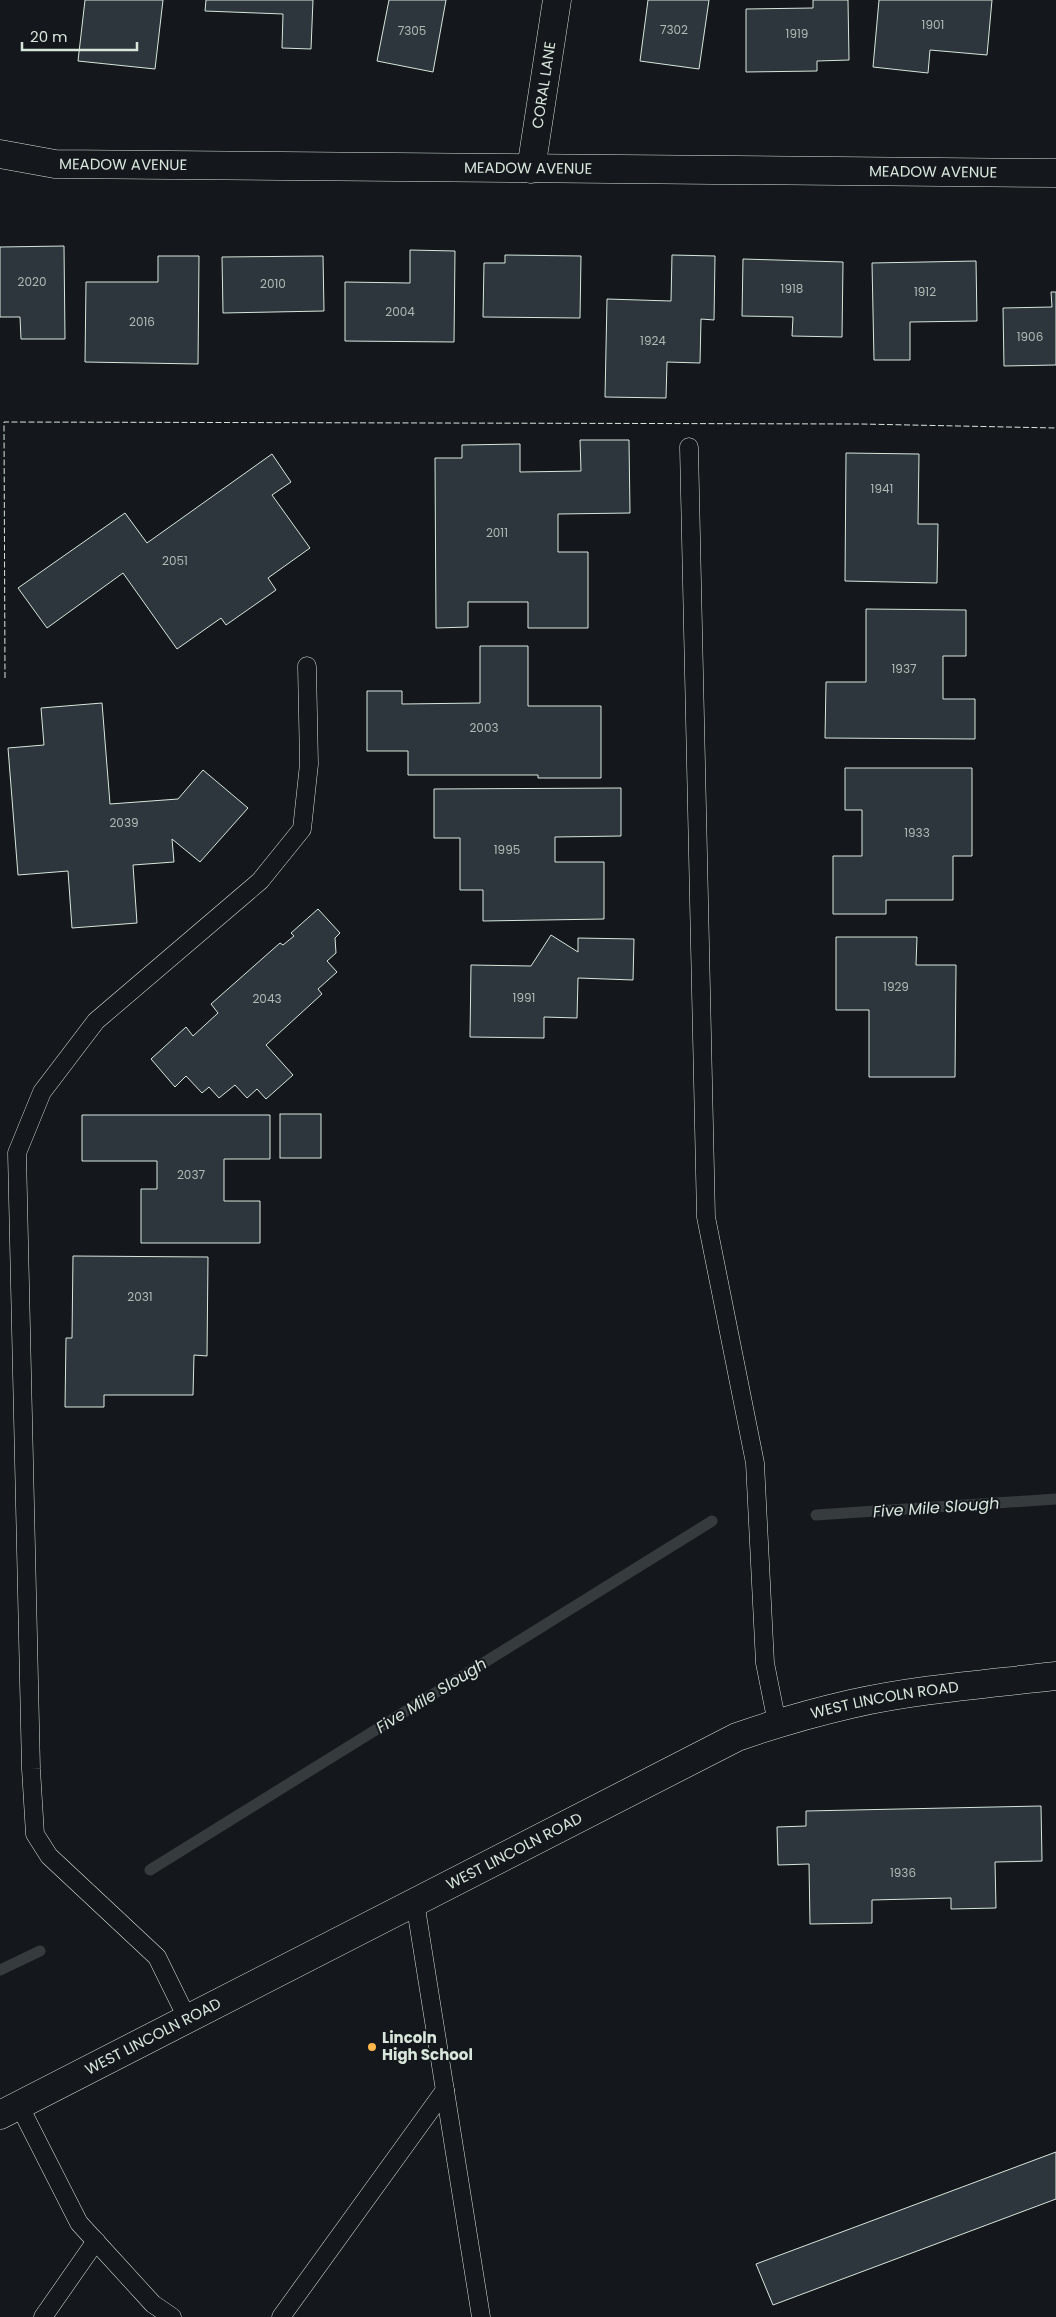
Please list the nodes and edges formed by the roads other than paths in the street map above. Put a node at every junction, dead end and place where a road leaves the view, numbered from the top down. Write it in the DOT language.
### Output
graph roads {
  1 [pos="557,0"];
  2 [pos="0,154"];
  3 [pos="530,169"];
  4 [pos="1056,173"];
  5 [pos="689,447"];
  6 [pos="307,666"];
  7 [pos="1056,1676"];
  8 [pos="777,1723"];
  9 [pos="415,1902"];
  10 [pos="188,2020"];
  11 [pos="445,2090"];
  12 [pos="10,2110"];
  13 [pos="96,2241"];
  14 [pos="43,2317"];
  15 [pos="172,2317"];
  16 [pos="281,2317"];
  17 [pos="482,2317"];
  1 -- 3 [label="street, CORAL LANE"];
  2 -- 3 [label="street, MEADOW AVENUE"];
  3 -- 4 [label="street, MEADOW AVENUE"];
  5 -- 8 [label="lane"];
  6 -- 10 [label="lane"];
  7 -- 8 [label="street, WEST LINCOLN ROAD"];
  8 -- 9 [label="street, WEST LINCOLN ROAD"];
  9 -- 10 [label="street, WEST LINCOLN ROAD"];
  9 -- 11 [label="lane"];
  10 -- 12 [label="street, WEST LINCOLN ROAD"];
  11 -- 16 [label="lane"];
  11 -- 17 [label="lane"];
  12 -- 13 [label="lane"];
  13 -- 14 [label="lane"];
  13 -- 15 [label="lane"];
}
